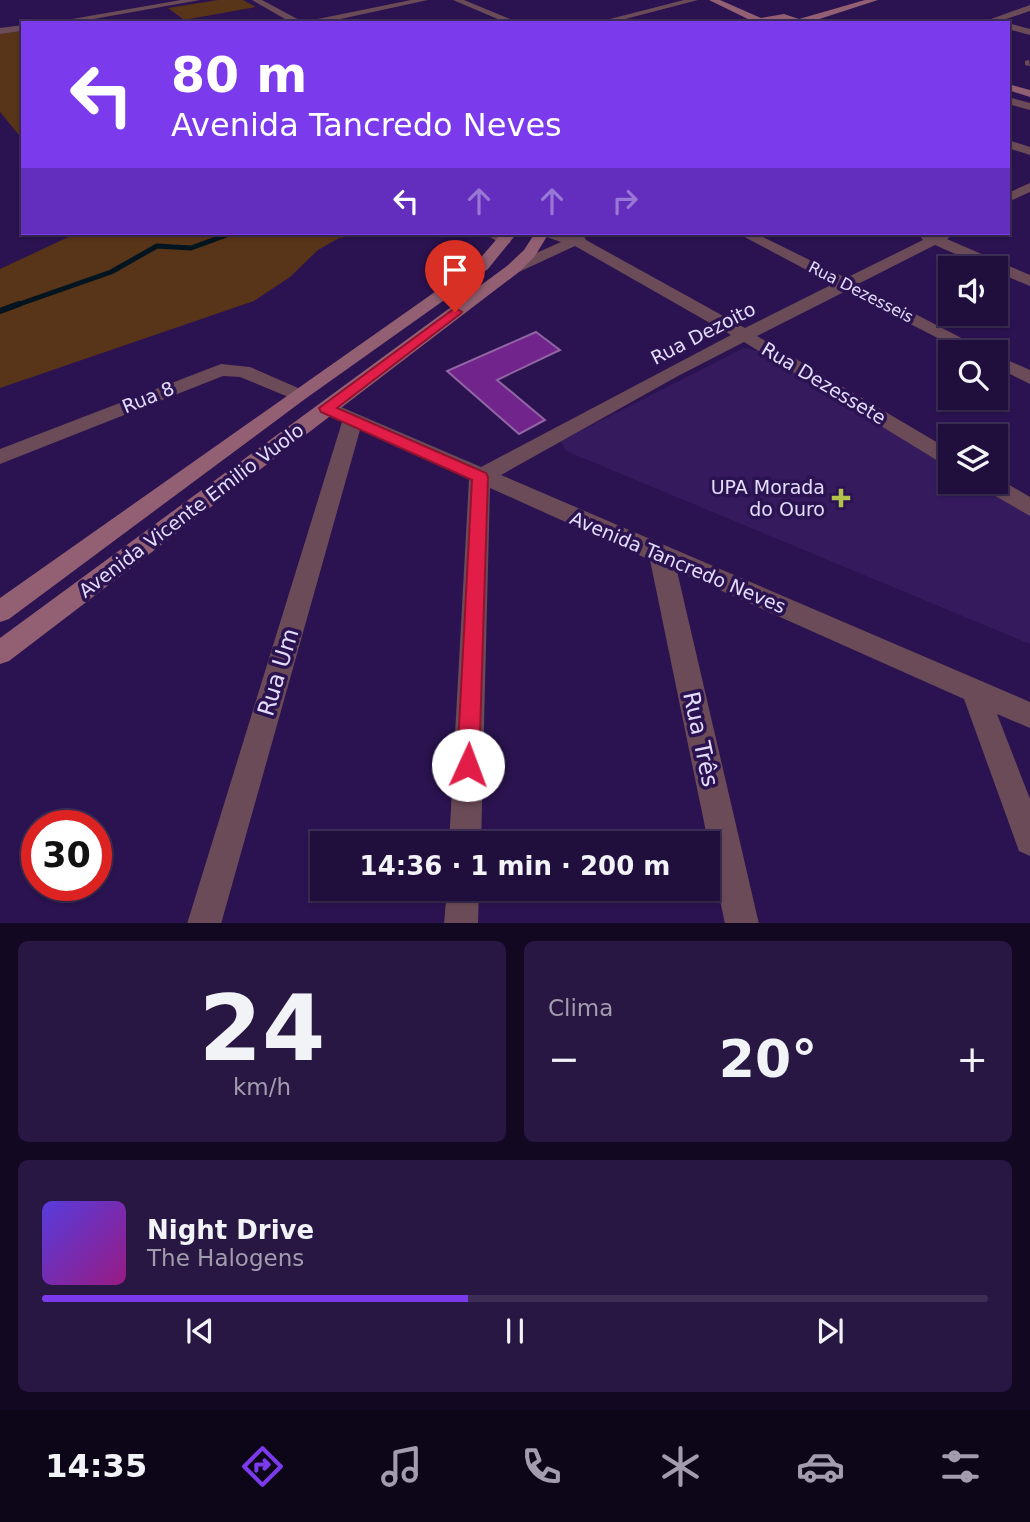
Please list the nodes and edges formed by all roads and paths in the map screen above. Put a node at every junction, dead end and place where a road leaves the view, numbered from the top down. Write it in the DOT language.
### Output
graph roads {
  1 [pos="195,0"];
  2 [pos="256,0"];
  3 [pos="359,0"];
  4 [pos="424,0"];
  5 [pos="457,0"];
  6 [pos="652,0"];
  7 [pos="694,0"];
  8 [pos="713,0"];
  9 [pos="858,0"];
  10 [pos="874,0"];
  11 [pos="670,6"];
  12 [pos="1030,8"];
  13 [pos="378,9"];
  14 [pos="790,18"];
  15 [pos="66,21"];
  16 [pos="295,21"];
  17 [pos="317,21"];
  18 [pos="511,21"];
  19 [pos="606,21"];
  20 [pos="760,21"];
  21 [pos="767,21"];
  22 [pos="799,21"];
  23 [pos="805,21"];
  24 [pos="991,21"];
  25 [pos="1010,27"];
  26 [pos="21,28"];
  27 [pos="0,31"];
  28 [pos="1030,32"];
  29 [pos="1010,89"];
  30 [pos="1030,94"];
  31 [pos="1010,101"];
  32 [pos="1030,107"];
  33 [pos="1010,145"];
  34 [pos="1030,151"];
  35 [pos="1030,187"];
  36 [pos="1010,197"];
  37 [pos="1010,199"];
  38 [pos="1030,206"];
  39 [pos="541,235"];
  40 [pos="557,235"];
  41 [pos="588,235"];
  42 [pos="748,235"];
  43 [pos="934,235"];
  44 [pos="501,236"];
  45 [pos="576,240"];
  46 [pos="513,269"];
  47 [pos="1030,281"];
  48 [pos="844,284"];
  49 [pos="744,335"];
  50 [pos="955,340"];
  51 [pos="1008,366"];
  52 [pos="1030,378"];
  53 [pos="298,395"];
  54 [pos="327,408"];
  55 [pos="353,421"];
  56 [pos="938,452"];
  57 [pos="0,457"];
  58 [pos="480,477"];
  59 [pos="1007,494"];
  60 [pos="1030,508"];
  61 [pos="660,554"];
  62 [pos="0,612"];
  63 [pos="0,653"];
  64 [pos="974,690"];
  65 [pos="1030,716"];
  66 [pos="466,831"];
  67 [pos="1030,839"];
  68 [pos="462,901"];
  69 [pos="204,923"];
  70 [pos="461,923"];
  71 [pos="742,923"];
  1 -- 15 [label="street"];
  2 -- 16 [label="street"];
  3 -- 13 [label="street"];
  4 -- 13 [label="street"];
  5 -- 18 [label="street"];
  6 -- 11 [label="street"];
  7 -- 11 [label="street"];
  8 -- 20 [label="main road"];
  9 -- 14 [label="main road"];
  10 -- 23 [label="main road"];
  11 -- 19 [label="street"];
  12 -- 24 [label="street"];
  13 -- 17 [label="street"];
  14 -- 21 [label="main road"];
  14 -- 22 [label="main road"];
  25 -- 28 [label="street"];
  26 -- 27 [label="street"];
  29 -- 30 [label="main road"];
  31 -- 32 [label="street"];
  33 -- 34 [label="street"];
  35 -- 36 [label="street"];
  37 -- 38 [label="street"];
  39 -- 46 [label="main road, Avenida Vicente Emilio Vuolo"];
  40 -- 45 [label="street, Rua Dezessete"];
  41 -- 45 [label="street"];
  42 -- 48 [label="street, Rua Dezesseis"];
  43 -- 47 [label="street"];
  43 -- 48 [label="street, Rua Dezoito"];
  44 -- 53 [label="main road, Avenida Vicente Emilio Vuolo"];
  45 -- 46 [label="street"];
  45 -- 49 [label="street, Rua Dezessete"];
  46 -- 54 [label="main road, Avenida Vicente Emilio Vuolo"];
  48 -- 49 [label="street, Rua Dezoito"];
  48 -- 50 [label="street, Rua Dezesseis"];
  49 -- 56 [label="street, Rua Dezessete"];
  49 -- 58 [label="street, Rua Dezoito"];
  51 -- 52 [label="street"];
  53 -- 57 [label="street, Rua 8"];
  53 -- 62 [label="main road, Avenida Vicente Emilio Vuolo"];
  54 -- 55 [label="street, Avenida Tancredo Neves"];
  54 -- 63 [label="main road, Avenida Vicente Emilio Vuolo"];
  55 -- 58 [label="street, Avenida Tancredo Neves"];
  55 -- 69 [label="street, Rua Um"];
  58 -- 61 [label="street, Avenida Tancredo Neves"];
  58 -- 66 [label="street"];
  59 -- 60 [label="street"];
  61 -- 64 [label="street, Avenida Tancredo Neves"];
  61 -- 71 [label="street, Rua Três"];
  64 -- 65 [label="street, Avenida Tancredo Neves"];
  64 -- 67 [label="street"];
  68 -- 70 [label="street"];
}
